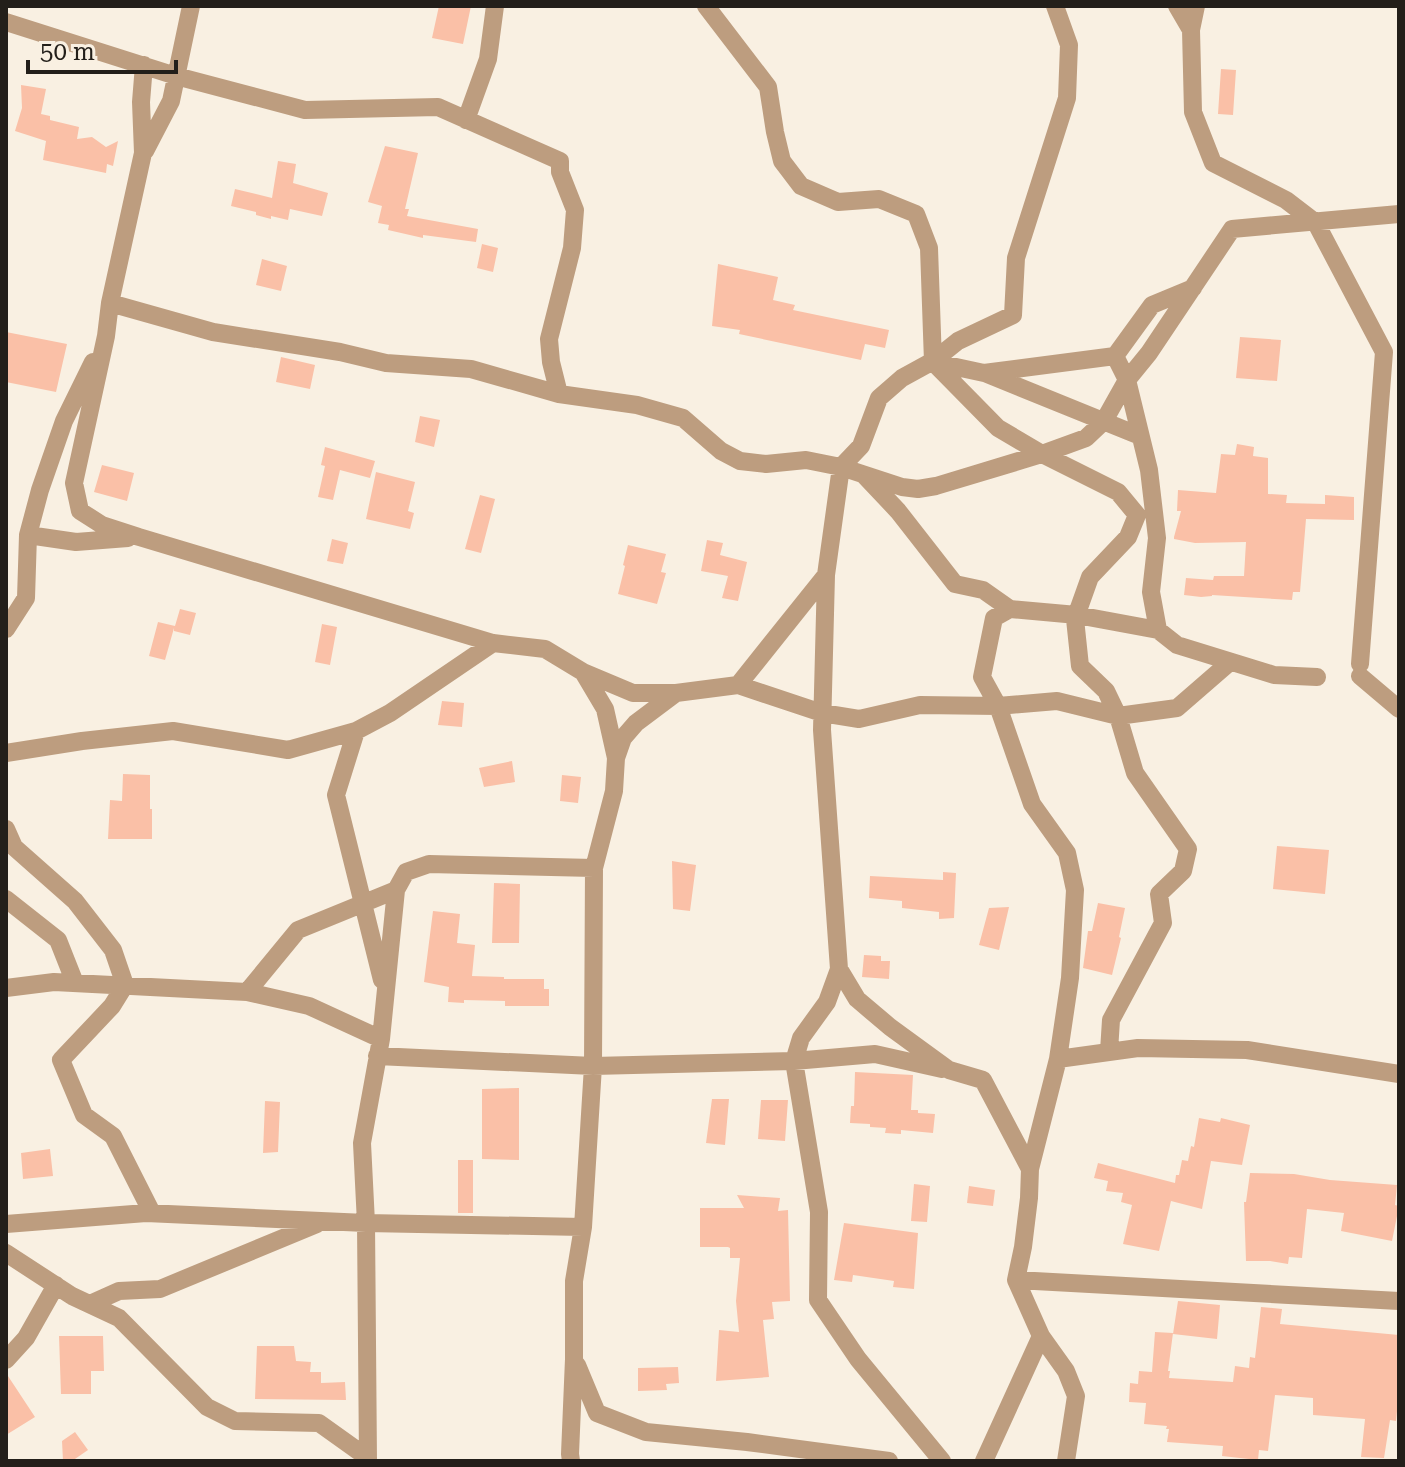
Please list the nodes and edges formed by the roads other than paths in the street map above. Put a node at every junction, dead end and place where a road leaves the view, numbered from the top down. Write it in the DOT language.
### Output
graph roads {
  1 [pos="191,6"];
  2 [pos="495,6"];
  3 [pos="706,6"];
  4 [pos="1055,6"];
  5 [pos="1177,6"];
  6 [pos="1196,6"];
  7 [pos="6,22"];
  8 [pos="1191,30"];
  9 [pos="144,65"];
  10 [pos="176,76"];
  11 [pos="466,120"];
  12 [pos="143,153"];
  13 [pos="1399,214"];
  14 [pos="1316,223"];
  15 [pos="1193,288"];
  16 [pos="110,303"];
  17 [pos="106,336"];
  18 [pos="1115,356"];
  19 [pos="933,362"];
  20 [pos="984,373"];
  21 [pos="1127,380"];
  22 [pos="559,394"];
  23 [pos="1104,421"];
  24 [pos="1140,436"];
  25 [pos="1042,454"];
  26 [pos="841,467"];
  27 [pos="863,474"];
  28 [pos="28,535"];
  29 [pos="139,537"];
  30 [pos="826,575"];
  31 [pos="1010,609"];
  32 [pos="1077,615"];
  33 [pos="6,629"];
  34 [pos="1158,630"];
  35 [pos="493,643"];
  36 [pos="1230,662"];
  37 [pos="583,672"];
  38 [pos="1317,677"];
  39 [pos="738,685"];
  40 [pos="676,693"];
  41 [pos="998,706"];
  42 [pos="1399,709"];
  43 [pos="822,713"];
  44 [pos="1118,716"];
  45 [pos="356,731"];
  46 [pos="6,753"];
  47 [pos="616,758"];
  48 [pos="6,829"];
  49 [pos="594,868"];
  50 [pos="396,890"];
  51 [pos="6,899"];
  52 [pos="363,904"];
  53 [pos="839,969"];
  54 [pos="75,983"];
  55 [pos="125,985"];
  56 [pos="6,988"];
  57 [pos="247,992"];
  58 [pos="385,993"];
  59 [pos="379,1048"];
  60 [pos="1109,1051"];
  61 [pos="1058,1059"];
  62 [pos="794,1061"];
  63 [pos="593,1066"];
  64 [pos="949,1070"];
  65 [pos="1399,1074"];
  66 [pos="1030,1169"];
  67 [pos="152,1213"];
  68 [pos="323,1221"];
  69 [pos="366,1223"];
  70 [pos="6,1224"];
  71 [pos="583,1227"];
  72 [pos="6,1253"];
  73 [pos="1016,1280"];
  74 [pos="56,1285"];
  75 [pos="1399,1301"];
  76 [pos="90,1304"];
  77 [pos="1041,1336"];
  78 [pos="574,1359"];
  79 [pos="6,1360"];
  80 [pos="747,1442"];
  81 [pos="368,1459"];
  82 [pos="571,1461"];
  83 [pos="774,1461"];
  84 [pos="889,1461"];
  85 [pos="942,1461"];
  86 [pos="984,1461"];
  87 [pos="1066,1461"];
  1 -- 10 [label="street"];
  2 -- 11 [label="street"];
  3 -- 19 [label="street"];
  4 -- 19 [label="street"];
  5 -- 8 [label="street"];
  6 -- 8 [label="street"];
  7 -- 9 [label="street"];
  8 -- 14 [label="street"];
  9 -- 10 [label="street"];
  9 -- 12 [label="street"];
  10 -- 11 [label="street"];
  10 -- 12 [label="street"];
  11 -- 22 [label="street"];
  12 -- 16 [label="street"];
  13 -- 14 [label="street"];
  14 -- 15 [label="street"];
  14 -- 42 [label="street"];
  15 -- 18 [label="street"];
  15 -- 21 [label="street"];
  16 -- 17 [label="street"];
  16 -- 22 [label="street"];
  17 -- 28 [label="street"];
  17 -- 29 [label="street"];
  18 -- 20 [label="street"];
  18 -- 21 [label="street"];
  19 -- 20 [label="street"];
  19 -- 25 [label="street"];
  19 -- 26 [label="street"];
  20 -- 23 [label="street"];
  21 -- 23 [label="street"];
  21 -- 24 [label="street"];
  22 -- 26 [label="street"];
  23 -- 24 [label="street"];
  23 -- 25 [label="street"];
  24 -- 34 [label="street"];
  25 -- 27 [label="street"];
  25 -- 32 [label="street"];
  26 -- 27 [label="street"];
  26 -- 30 [label="street"];
  27 -- 31 [label="street"];
  28 -- 29 [label="street"];
  28 -- 33 [label="street"];
  29 -- 35 [label="street"];
  30 -- 39 [label="street"];
  30 -- 43 [label="street"];
  31 -- 32 [label="street"];
  31 -- 41 [label="street"];
  32 -- 34 [label="street"];
  32 -- 44 [label="street"];
  34 -- 36 [label="street"];
  35 -- 37 [label="street"];
  35 -- 45 [label="street"];
  36 -- 38 [label="street"];
  36 -- 44 [label="street"];
  37 -- 40 [label="street"];
  37 -- 47 [label="street"];
  39 -- 40 [label="street"];
  39 -- 43 [label="street"];
  40 -- 47 [label="street"];
  41 -- 43 [label="street"];
  41 -- 44 [label="street"];
  41 -- 61 [label="street"];
  43 -- 53 [label="street"];
  44 -- 60 [label="street"];
  45 -- 46 [label="street"];
  45 -- 52 [label="street"];
  47 -- 49 [label="street"];
  48 -- 55 [label="street"];
  49 -- 50 [label="street"];
  49 -- 63 [label="street"];
  50 -- 52 [label="street"];
  50 -- 58 [label="street"];
  51 -- 54 [label="street"];
  52 -- 57 [label="street"];
  52 -- 58 [label="street"];
  53 -- 62 [label="street"];
  53 -- 64 [label="street"];
  54 -- 55 [label="street"];
  54 -- 56 [label="street"];
  55 -- 57 [label="street"];
  55 -- 67 [label="street"];
  57 -- 59 [label="street"];
  58 -- 59 [label="street"];
  59 -- 63 [label="street"];
  59 -- 69 [label="street"];
  60 -- 61 [label="street"];
  60 -- 65 [label="street"];
  61 -- 66 [label="street"];
  62 -- 63 [label="street"];
  62 -- 64 [label="street"];
  62 -- 85 [label="street"];
  63 -- 71 [label="street"];
  64 -- 66 [label="street"];
  66 -- 73 [label="street"];
  67 -- 68 [label="street"];
  67 -- 70 [label="street"];
  68 -- 69 [label="street"];
  68 -- 76 [label="street"];
  69 -- 71 [label="street"];
  69 -- 81 [label="street"];
  71 -- 78 [label="street"];
  72 -- 74 [label="street"];
  73 -- 75 [label="street"];
  73 -- 77 [label="street"];
  74 -- 76 [label="street"];
  74 -- 79 [label="street"];
  76 -- 81 [label="street"];
  77 -- 86 [label="street"];
  77 -- 87 [label="street"];
  78 -- 80 [label="street"];
  78 -- 82 [label="street"];
  80 -- 83 [label="street"];
  80 -- 84 [label="street"];
}
